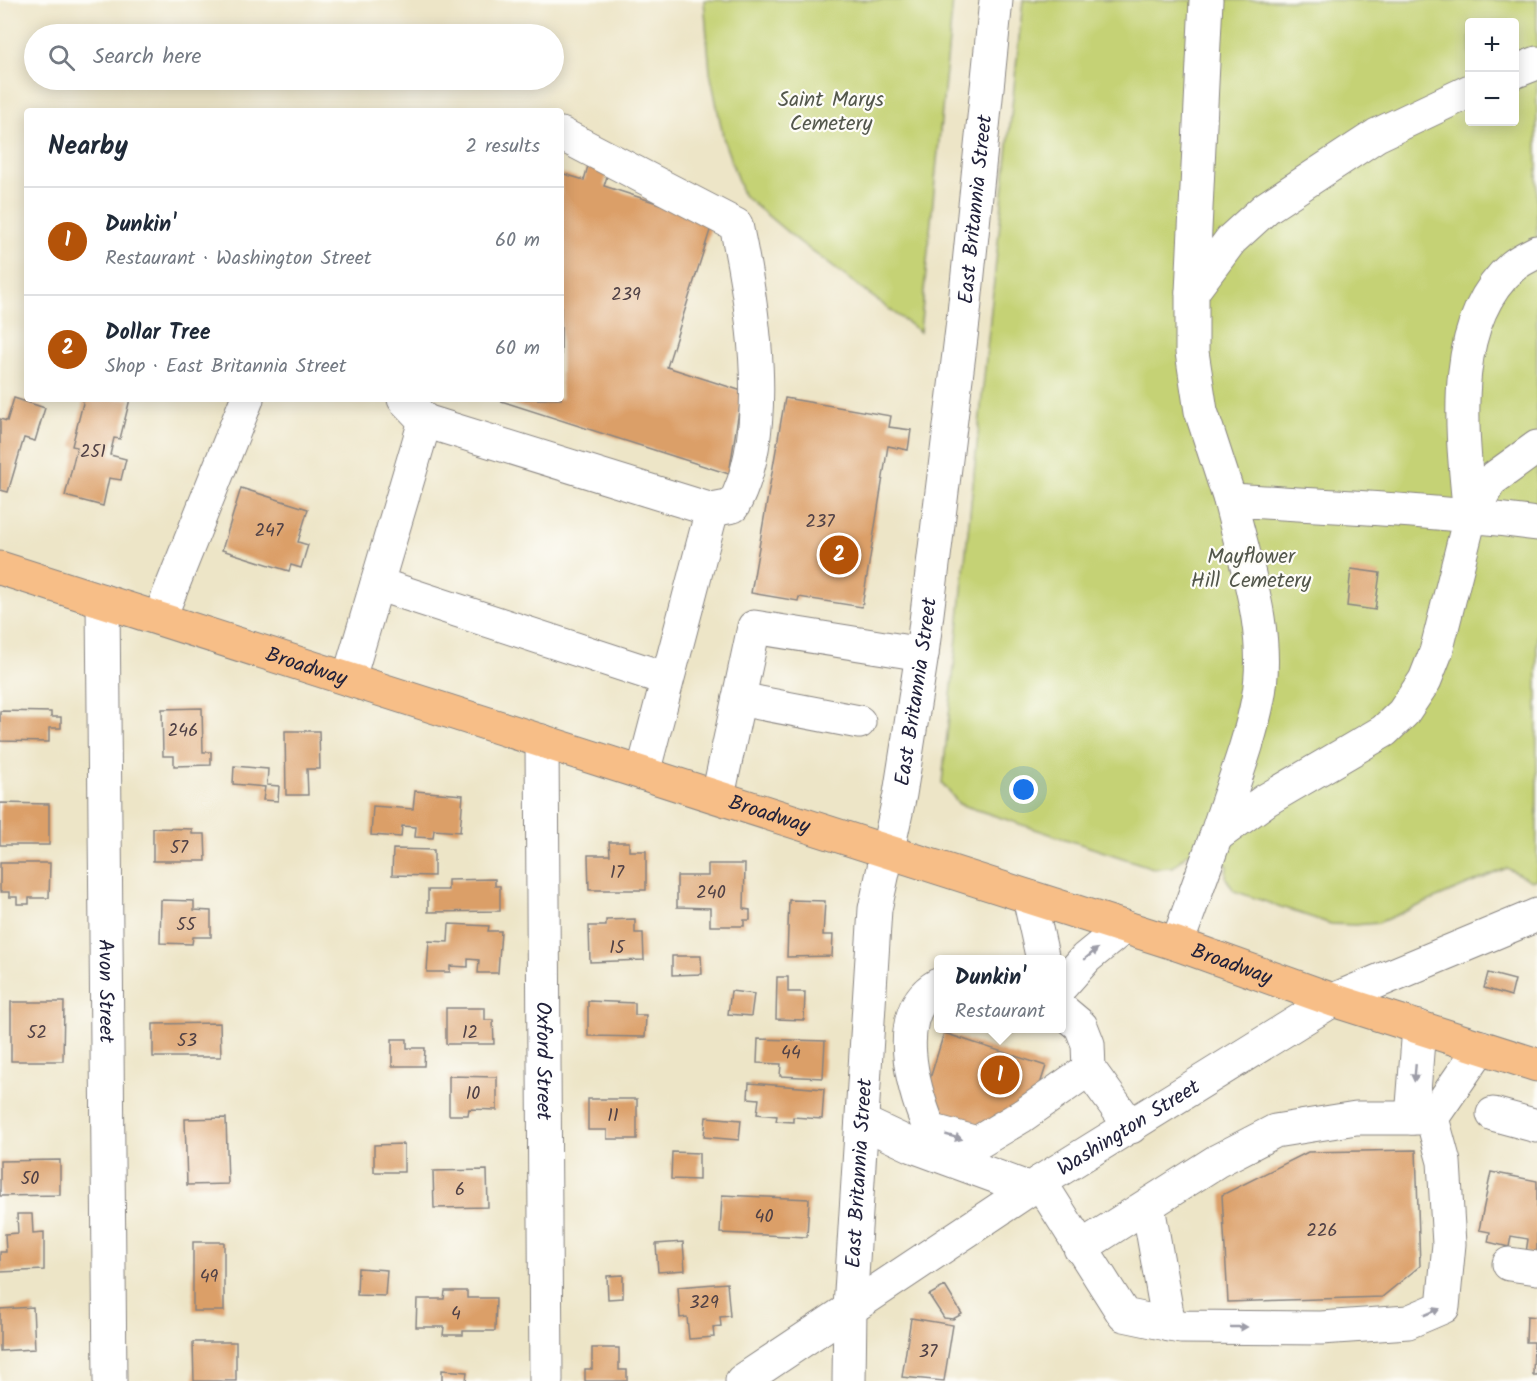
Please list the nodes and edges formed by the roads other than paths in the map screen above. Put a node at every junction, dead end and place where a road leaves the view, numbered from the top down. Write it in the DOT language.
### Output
graph roads {
  1 [pos="996,0"];
  2 [pos="1206,0"];
  3 [pos="1537,63"];
  4 [pos="1519,70"];
  5 [pos="1465,94"];
  6 [pos="564,136"];
  7 [pos="1537,252"];
  8 [pos="1192,292"];
  9 [pos="246,402"];
  10 [pos="414,410"];
  11 [pos="1537,447"];
  12 [pos="1230,500"];
  13 [pos="712,510"];
  14 [pos="1470,517"];
  15 [pos="1537,524"];
  16 [pos="0,568"];
  17 [pos="377,584"];
  18 [pos="103,601"];
  19 [pos="160,617"];
  20 [pos="922,654"];
  21 [pos="349,678"];
  22 [pos="668,679"];
  23 [pos="739,699"];
  24 [pos="859,722"];
  25 [pos="542,741"];
  26 [pos="643,773"];
  27 [pos="718,796"];
  28 [pos="1216,836"];
  29 [pos="887,852"];
  30 [pos="1029,897"];
  31 [pos="1537,915"];
  32 [pos="1124,927"];
  33 [pos="1177,944"];
  34 [pos="1041,955"];
  35 [pos="1066,980"];
  36 [pos="934,988"];
  37 [pos="1333,1000"];
  38 [pos="1066,1013"];
  39 [pos="1419,1027"];
  40 [pos="1481,1047"];
  41 [pos="909,1053"];
  42 [pos="1537,1065"];
  43 [pos="1089,1069"];
  44 [pos="1493,1114"];
  45 [pos="1422,1118"];
  46 [pos="862,1122"];
  47 [pos="1537,1126"];
  48 [pos="1131,1127"];
  49 [pos="913,1146"];
  50 [pos="1035,1185"];
  51 [pos="1148,1206"];
  52 [pos="1080,1248"];
  53 [pos="850,1308"];
  54 [pos="1175,1326"];
  55 [pos="110,1381"];
  56 [pos="546,1381"];
  57 [pos="742,1381"];
  58 [pos="849,1381"];
  1 -- 20 [label="street, East Britannia Street"];
  2 -- 8 [label="street"];
  3 -- 4 [label="street"];
  5 -- 8 [label="street"];
  6 -- 13 [label="street"];
  7 -- 14 [label="street"];
  8 -- 12 [label="street"];
  9 -- 19 [label="street"];
  10 -- 13 [label="street"];
  10 -- 17 [label="street"];
  11 -- 14 [label="street"];
  12 -- 14 [label="street"];
  12 -- 28 [label="street"];
  13 -- 22 [label="street"];
  14 -- 15 [label="street"];
  14 -- 28 [label="street"];
  16 -- 18 [label="main road, Broadway"];
  17 -- 21 [label="street"];
  17 -- 22 [label="street"];
  18 -- 19 [label="main road, Broadway"];
  18 -- 55 [label="street, Avon Street"];
  19 -- 21 [label="main road, Broadway"];
  20 -- 23 [label="street"];
  20 -- 29 [label="street, East Britannia Street"];
  21 -- 25 [label="main road, Broadway"];
  22 -- 26 [label="street"];
  23 -- 24 [label="street"];
  23 -- 27 [label="street"];
  25 -- 26 [label="main road, Broadway"];
  25 -- 56 [label="street, Oxford Street"];
  26 -- 27 [label="main road, Broadway"];
  27 -- 29 [label="main road, Broadway"];
  28 -- 33 [label="street"];
  29 -- 30 [label="main road, Broadway"];
  29 -- 46 [label="street, East Britannia Street"];
  30 -- 32 [label="main road, Broadway"];
  30 -- 34 [label="street"];
  31 -- 37 [label="street, Washington Street"];
  32 -- 33 [label="main road, Broadway"];
  35 -- 32 [label="street, one-way"];
  33 -- 37 [label="main road, Broadway"];
  36 -- 41 [label="street"];
  37 -- 39 [label="main road, Broadway"];
  37 -- 48 [label="street, Washington Street"];
  38 -- 43 [label="street"];
  39 -- 40 [label="main road, Broadway"];
  39 -- 45 [label="street, one-way"];
  40 -- 42 [label="main road, Broadway"];
  40 -- 45 [label="street"];
  41 -- 43 [label="street, one-way"];
  41 -- 49 [label="street"];
  43 -- 48 [label="street"];
  44 -- 47 [label="street"];
  45 -- 51 [label="street"];
  54 -- 45 [label="street, one-way"];
  46 -- 49 [label="street"];
  46 -- 53 [label="street, East Britannia Street"];
  48 -- 50 [label="street, Washington Street"];
  49 -- 50 [label="street"];
  50 -- 52 [label="street"];
  50 -- 53 [label="street, Washington Street"];
  51 -- 52 [label="street"];
  51 -- 54 [label="street"];
  52 -- 54 [label="street"];
  53 -- 57 [label="street, Washington Street"];
  53 -- 58 [label="street, East Britannia Street"];
}
